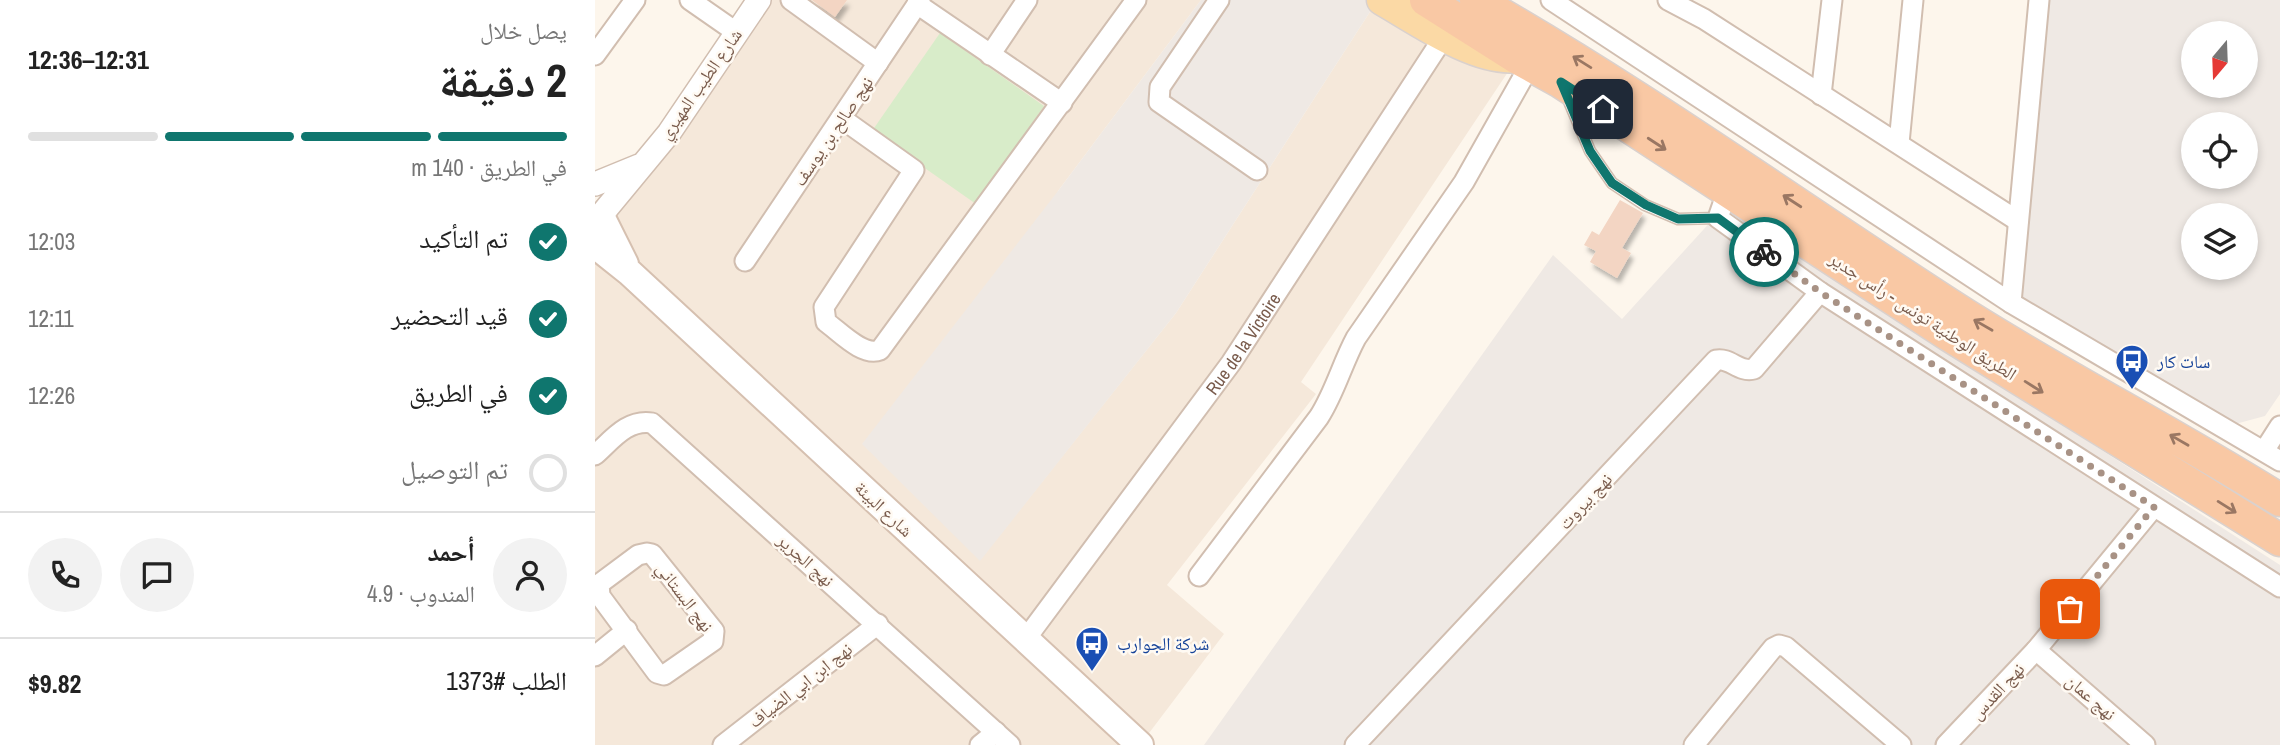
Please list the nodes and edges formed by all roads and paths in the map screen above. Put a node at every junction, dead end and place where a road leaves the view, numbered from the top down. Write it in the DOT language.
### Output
graph roads {
  1 [pos="635,0"];
  2 [pos="690,0"];
  3 [pos="759,0"];
  4 [pos="791,0"];
  5 [pos="1027,0"];
  6 [pos="1136,0"];
  7 [pos="1219,0"];
  8 [pos="1382,0"];
  9 [pos="1426,0"];
  10 [pos="1476,0"];
  11 [pos="1502,0"];
  12 [pos="1551,0"];
  13 [pos="1668,0"];
  14 [pos="1832,0"];
  15 [pos="1913,0"];
  16 [pos="2039,0"];
  17 [pos="919,2"];
  18 [pos="1705,9"];
  19 [pos="1530,29"];
  20 [pos="736,33"];
  21 [pos="1445,35"];
  22 [pos="991,54"];
  23 [pos="595,55"];
  24 [pos="1523,61"];
  25 [pos="878,63"];
  26 [pos="1561,82"];
  27 [pos="1821,95"];
  28 [pos="1062,103"];
  29 [pos="841,118"];
  30 [pos="1899,143"];
  31 [pos="639,166"];
  32 [pos="1257,170"];
  33 [pos="595,184"];
  34 [pos="1723,204"];
  35 [pos="599,215"];
  36 [pos="2018,221"];
  37 [pos="595,245"];
  38 [pos="745,261"];
  39 [pos="629,272"];
  40 [pos="1820,292"];
  41 [pos="2011,303"];
  42 [pos="2280,426"];
  43 [pos="595,455"];
  44 [pos="2272,456"];
  45 [pos="2280,500"];
  46 [pos="2154,507"];
  47 [pos="2280,540"];
  48 [pos="1199,576"];
  49 [pos="2280,587"];
  50 [pos="878,624"];
  51 [pos="627,630"];
  52 [pos="1025,640"];
  53 [pos="2036,650"];
  54 [pos="595,656"];
  55 [pos="1003,739"];
  56 [pos="723,745"];
  57 [pos="980,745"];
  58 [pos="1140,745"];
  59 [pos="1355,745"];
  60 [pos="1694,745"];
  61 [pos="1901,745"];
  62 [pos="1946,745"];
  63 [pos="2145,745"];
  1 -- 23 [label="street"];
  2 -- 20 [label="street"];
  3 -- 20 [label="street, شارع الطيب المهيري"];
  4 -- 25 [label="street"];
  5 -- 22 [label="street"];
  6 -- 28 [label="street"];
  7 -- 32 [label="street"];
  8 -- 21 [label="main road"];
  9 -- 24 [label="highway, الطريق الوطنية تونس - رأس جدير"];
  10 -- 19 [label="highway, الطريق الوطنية تونس - رأس جدير"];
  11 -- 19 [label="main road"];
  12 -- 41 [label="street"];
  13 -- 18 [label="street"];
  14 -- 27 [label="street"];
  15 -- 30 [label="street"];
  16 -- 36 [label="street"];
  17 -- 22 [label="street"];
  17 -- 25 [label="street, نهج صالح بن يوسف"];
  18 -- 27 [label="street"];
  45 -- 19 [label="highway, الطريق الوطنية تونس - رأس جدير, one-way"];
  20 -- 31 [label="street, شارع الطيب المهيري"];
  21 -- 24 [label="main road"];
  21 -- 52 [label="street, Rue de la Victoire"];
  22 -- 28 [label="street"];
  24 -- 26 [label="highway, الطريق الوطنية تونس - رأس جدير"];
  24 -- 48 [label="street"];
  25 -- 29 [label="street, نهج صالح بن يوسف"];
  26 -- 34 [label="highway, الطريق الوطنية تونس - رأس جدير, one-way"];
  26 -- 34 [label="lane"];
  27 -- 30 [label="street"];
  28 -- 29 [label="street"];
  29 -- 38 [label="street, نهج صالح بن يوسف"];
  30 -- 36 [label="street"];
  31 -- 33 [label="street, شارع الطيب المهيري"];
  31 -- 35 [label="street, شارع الطيب المهيري"];
  34 -- 40 [label="street"];
  34 -- 47 [label="highway, الطريق الوطنية تونس - رأس جدير, one-way"];
  35 -- 39 [label="main road, شارع البيئة"];
  36 -- 41 [label="street"];
  37 -- 39 [label="main road, شارع البيئة"];
  39 -- 52 [label="main road, شارع البيئة"];
  40 -- 46 [label="street"];
  40 -- 59 [label="street, نهج بيروت"];
  41 -- 44 [label="street"];
  42 -- 44 [label="street"];
  43 -- 50 [label="street, نهج الجرير"];
  46 -- 49 [label="street"];
  46 -- 53 [label="street, نهج القدس"];
  50 -- 55 [label="street, نهج الجرير"];
  50 -- 56 [label="street, نهج ابن ابي الضياف"];
  51 -- 51 [label="street, نهج البستاني"];
  51 -- 54 [label="street"];
  52 -- 58 [label="main road, شارع البيئة"];
  53 -- 62 [label="street, نهج القدس"];
  53 -- 63 [label="street, نهج عمان"];
  55 -- 57 [label="street"];
  60 -- 61 [label="street"];
}
